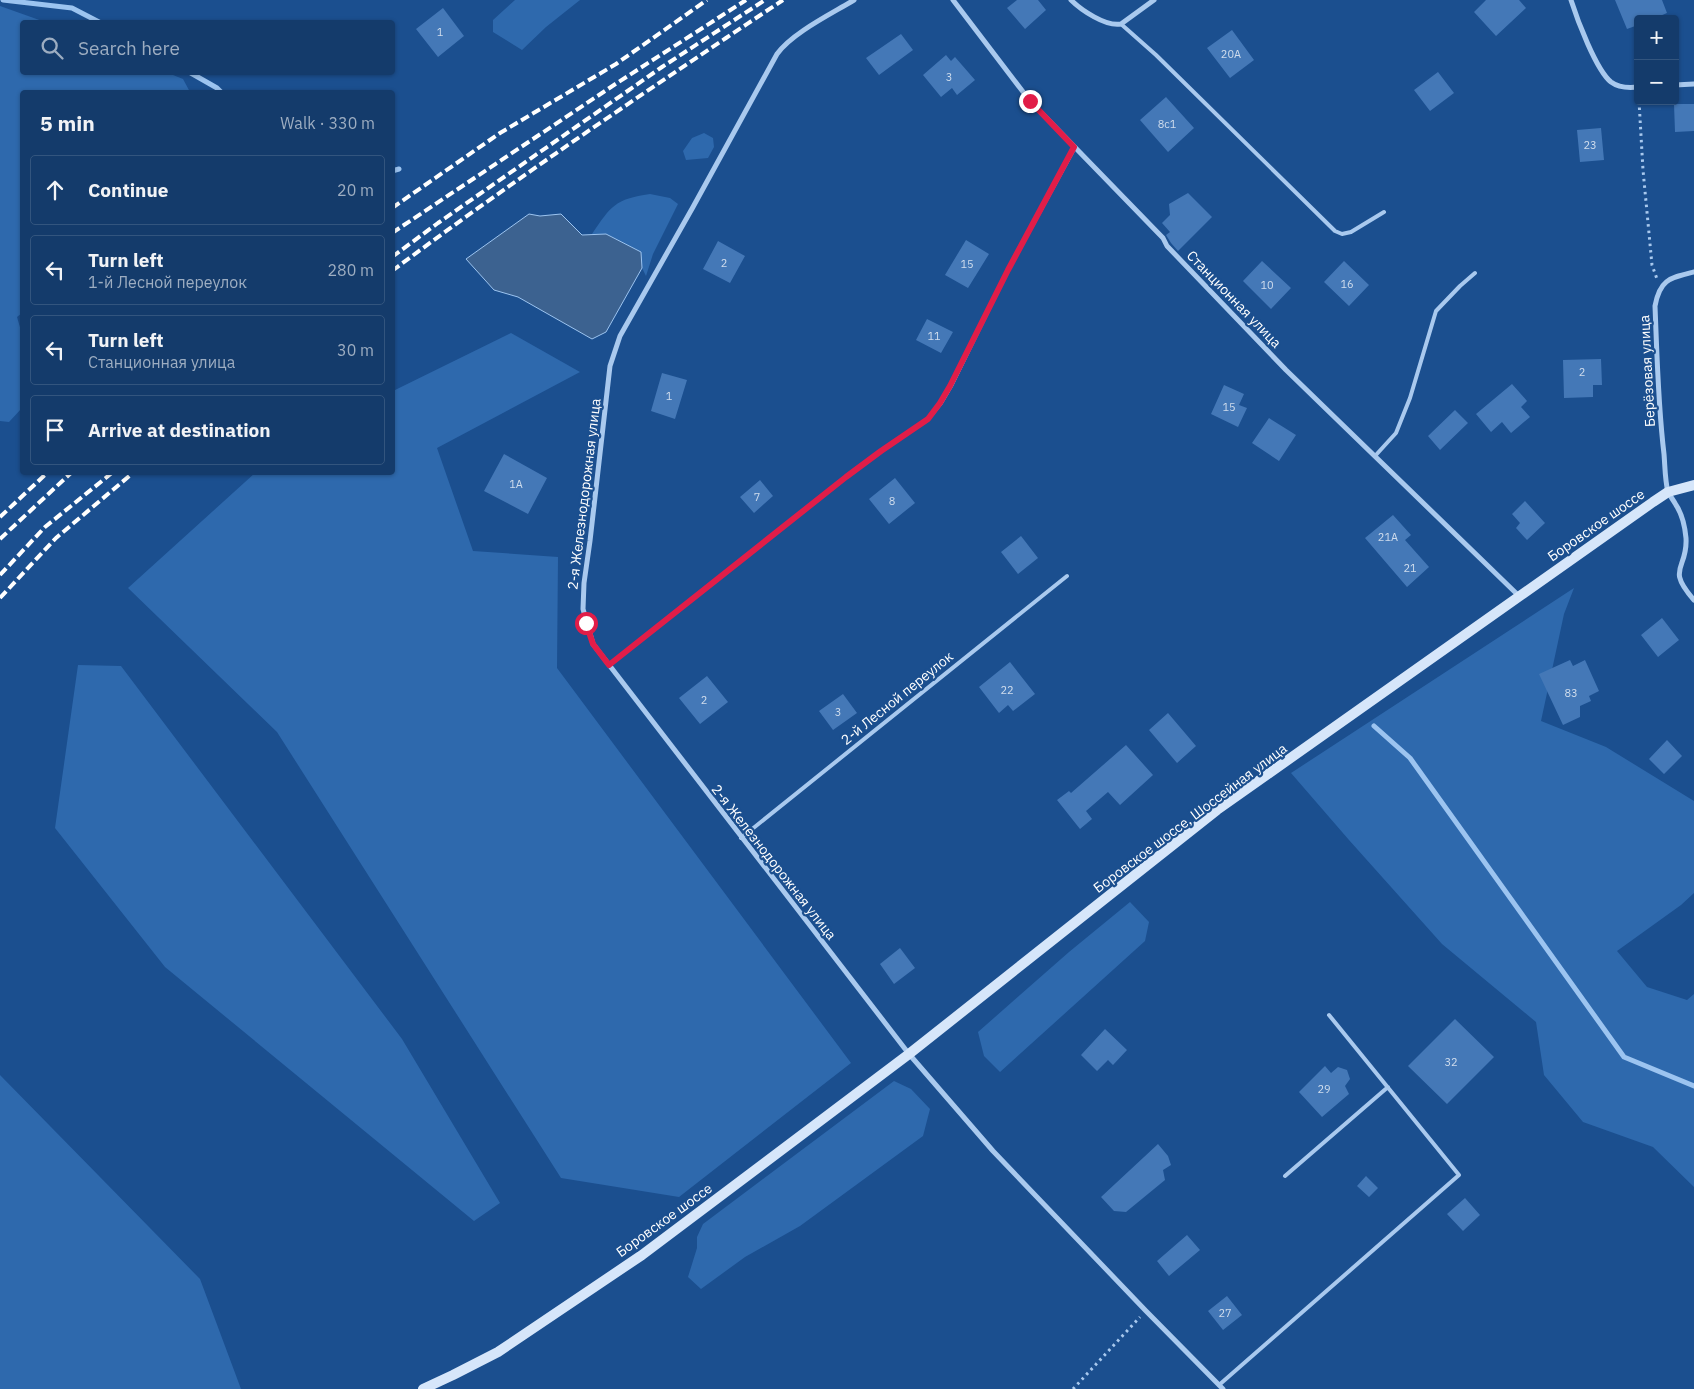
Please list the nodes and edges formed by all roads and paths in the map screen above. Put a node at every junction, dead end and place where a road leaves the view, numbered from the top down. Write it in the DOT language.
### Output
graph roads {
  1 [pos="854,0"];
  2 [pos="953,0"];
  3 [pos="1071,0"];
  4 [pos="1154,0"];
  5 [pos="1571,0"];
  6 [pos="1121,24"];
  7 [pos="1694,84"];
  8 [pos="1679,85"];
  9 [pos="1634,87"];
  10 [pos="1639,105"];
  11 [pos="1074,147"];
  12 [pos="1384,212"];
  13 [pos="1694,272"];
  14 [pos="1475,273"];
  15 [pos="1662,286"];
  16 [pos="1374,456"];
  17 [pos="1694,485"];
  18 [pos="1668,492"];
  19 [pos="1067,576"];
  20 [pos="1519,596"];
  21 [pos="1694,600"];
  22 [pos="609,665"];
  23 [pos="741,838"];
  24 [pos="1329,1015"];
  25 [pos="909,1054"];
  26 [pos="1388,1087"];
  27 [pos="1285,1176"];
  28 [pos="1146,1311"];
  29 [pos="1221,1387"];
  30 [pos="423,1389"];
  31 [pos="1073,1389"];
  1 -- 22 [label="street, 2-я Железнодорожная улица"];
  2 -- 11 [label="street, Станционная улица"];
  3 -- 6 [label="street"];
  4 -- 6 [label="street"];
  5 -- 9 [label="street"];
  6 -- 12 [label="lane"];
  7 -- 8 [label="street"];
  10 -- 15 [label="path"];
  11 -- 16 [label="street, Станционная улица"];
  11 -- 22 [label="lane"];
  13 -- 15 [label="street"];
  14 -- 16 [label="lane"];
  15 -- 18 [label="street, Берёзовая улица"];
  16 -- 20 [label="street, Станционная улица"];
  17 -- 18 [label="main road, Боровское шоссе"];
  18 -- 20 [label="main road, Боровское шоссе"];
  18 -- 21 [label="street"];
  19 -- 23 [label="lane, 2-й Лесной переулок"];
  20 -- 25 [label="main road, Боровское шоссе, Шоссейная улица"];
  22 -- 23 [label="street, 2-я Железнодорожная улица"];
  23 -- 25 [label="street, 2-я Железнодорожная улица"];
  24 -- 26 [label="lane"];
  25 -- 28 [label="street, 2-я Железнодорожная улица"];
  25 -- 30 [label="main road, Боровское шоссе"];
  26 -- 27 [label="lane"];
  26 -- 29 [label="lane"];
  28 -- 29 [label="street, 2-я Железнодорожная улица"];
  28 -- 31 [label="path"];
}
